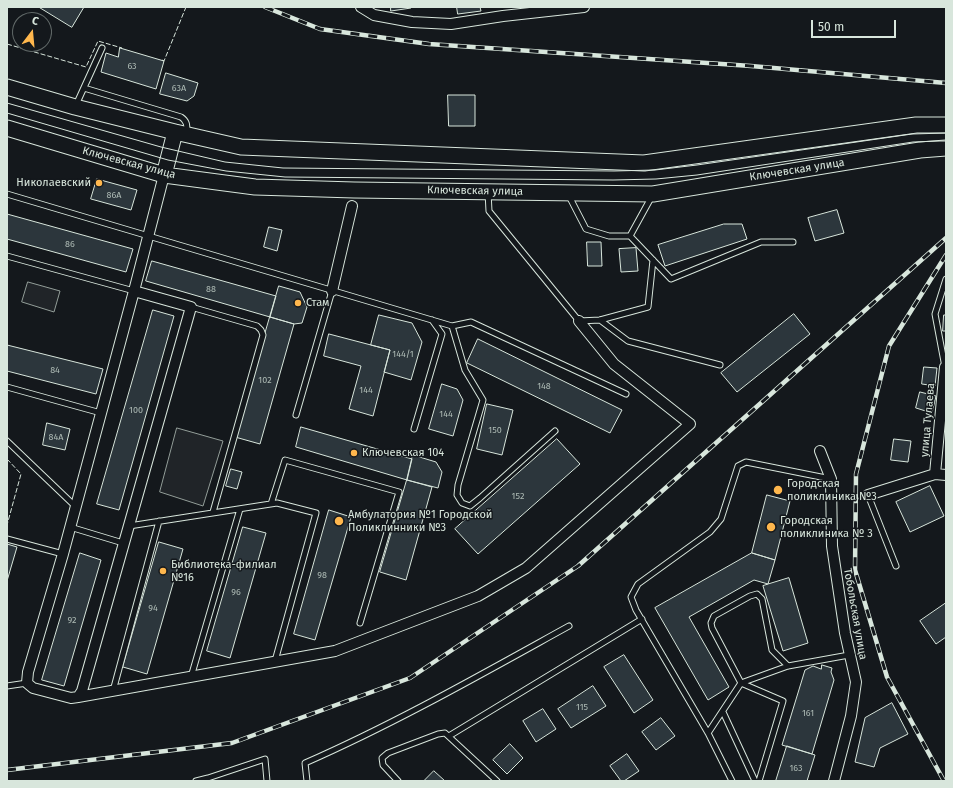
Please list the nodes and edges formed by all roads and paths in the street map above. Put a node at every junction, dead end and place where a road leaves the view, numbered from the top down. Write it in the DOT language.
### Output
graph roads {
  1 [pos="361,7"];
  2 [pos="584,7"];
  3 [pos="502,12"];
  4 [pos="102,48"];
  5 [pos="7,87"];
  6 [pos="84,88"];
  7 [pos="75,107"];
  8 [pos="946,125"];
  9 [pos="7,128"];
  10 [pos="181,133"];
  11 [pos="946,148"];
  12 [pos="164,175"];
  13 [pos="488,192"];
  14 [pos="568,193"];
  15 [pos="7,194"];
  16 [pos="653,194"];
  17 [pos="353,198"];
  18 [pos="148,235"];
  19 [pos="630,236"];
  20 [pos="793,242"];
  21 [pos="7,256"];
  22 [pos="653,260"];
  23 [pos="946,278"];
  24 [pos="134,290"];
  25 [pos="332,291"];
  26 [pos="191,307"];
  27 [pos="432,320"];
  28 [pos="600,320"];
  29 [pos="579,321"];
  30 [pos="452,326"];
  31 [pos="720,365"];
  32 [pos="945,367"];
  33 [pos="7,387"];
  34 [pos="626,394"];
  35 [pos="101,412"];
  36 [pos="296,416"];
  37 [pos="414,429"];
  38 [pos="555,431"];
  39 [pos="7,441"];
  40 [pos="820,451"];
  41 [pos="935,474"];
  42 [pos="946,475"];
  43 [pos="831,479"];
  44 [pos="832,494"];
  45 [pos="869,499"];
  46 [pos="271,504"];
  47 [pos="75,506"];
  48 [pos="240,509"];
  49 [pos="213,512"];
  50 [pos="159,521"];
  51 [pos="128,526"];
  52 [pos="70,527"];
  53 [pos="7,539"];
  54 [pos="123,543"];
  55 [pos="62,554"];
  56 [pos="896,566"];
  57 [pos="642,619"];
  58 [pos="360,623"];
  59 [pos="569,626"];
  60 [pos="849,655"];
  61 [pos="275,662"];
  62 [pos="788,666"];
  63 [pos="191,677"];
  64 [pos="27,683"];
  65 [pos="741,684"];
  66 [pos="7,686"];
  67 [pos="113,691"];
  68 [pos="78,697"];
  69 [pos="722,712"];
  70 [pos="708,733"];
  71 [pos="449,736"];
  72 [pos="196,781"];
  73 [pos="267,781"];
  74 [pos="307,781"];
  75 [pos="398,781"];
  76 [pos="497,781"];
  77 [pos="732,781"];
  78 [pos="755,781"];
  79 [pos="759,781"];
  80 [pos="834,781"];
  1 -- 3 [label="street"];
  2 -- 3 [label="street"];
  4 -- 6 [label="lane"];
  5 -- 7 [label="main road"];
  6 -- 7 [label="lane"];
  6 -- 10 [label="lane"];
  7 -- 10 [label="main road"];
  8 -- 10 [label="main road"];
  9 -- 12 [label="main road, Ключевская улица"];
  10 -- 12 [label="main road"];
  11 -- 16 [label="main road, Ключевская улица"];
  12 -- 17 [label="main road, Ключевская улица"];
  12 -- 18 [label="street"];
  13 -- 14 [label="main road, Ключевская улица"];
  13 -- 17 [label="main road, Ключевская улица"];
  13 -- 29 [label="lane"];
  14 -- 16 [label="main road, Ключевская улица"];
  14 -- 19 [label="lane"];
  15 -- 18 [label="lane"];
  16 -- 19 [label="lane"];
  17 -- 25 [label="street"];
  18 -- 24 [label="street"];
  18 -- 25 [label="lane"];
  19 -- 22 [label="lane"];
  20 -- 22 [label="lane"];
  21 -- 24 [label="lane"];
  22 -- 28 [label="lane"];
  23 -- 32 [label="lane"];
  24 -- 26 [label="street"];
  24 -- 35 [label="street"];
  25 -- 27 [label="lane"];
  25 -- 36 [label="lane"];
  26 -- 49 [label="lane"];
  26 -- 51 [label="street"];
  27 -- 30 [label="lane"];
  27 -- 37 [label="lane"];
  28 -- 29 [label="lane"];
  28 -- 31 [label="lane"];
  29 -- 61 [label="street"];
  30 -- 34 [label="lane"];
  30 -- 38 [label="lane"];
  32 -- 41 [label="street, улица Тулаева"];
  33 -- 35 [label="lane"];
  35 -- 47 [label="street"];
  39 -- 47 [label="lane"];
  40 -- 43 [label="street, Тобольская улица"];
  41 -- 42 [label="street"];
  41 -- 45 [label="street"];
  43 -- 44 [label="street, Тобольская улица"];
  43 -- 57 [label="lane"];
  44 -- 45 [label="path"];
  44 -- 60 [label="street, Тобольская улица"];
  45 -- 56 [label="lane"];
  46 -- 48 [label="lane"];
  46 -- 58 [label="lane"];
  46 -- 61 [label="lane"];
  47 -- 52 [label="street"];
  48 -- 49 [label="lane"];
  48 -- 63 [label="lane"];
  49 -- 50 [label="lane"];
  50 -- 51 [label="lane"];
  50 -- 67 [label="lane"];
  51 -- 54 [label="street"];
  52 -- 54 [label="lane"];
  52 -- 55 [label="street"];
  53 -- 55 [label="lane"];
  54 -- 68 [label="street"];
  55 -- 64 [label="street"];
  57 -- 70 [label="lane"];
  57 -- 71 [label="lane"];
  59 -- 74 [label="lane"];
  60 -- 62 [label="lane"];
  60 -- 80 [label="street, Тобольская улица"];
  61 -- 63 [label="street"];
  62 -- 65 [label="lane"];
  62 -- 65 [label="lane"];
  63 -- 67 [label="street"];
  64 -- 66 [label="lane"];
  64 -- 68 [label="street"];
  65 -- 69 [label="lane"];
  65 -- 79 [label="lane"];
  67 -- 68 [label="street"];
  69 -- 70 [label="lane"];
  69 -- 78 [label="lane"];
  70 -- 77 [label="lane"];
  71 -- 75 [label="lane"];
  71 -- 76 [label="lane"];
  72 -- 73 [label="lane"];
}
